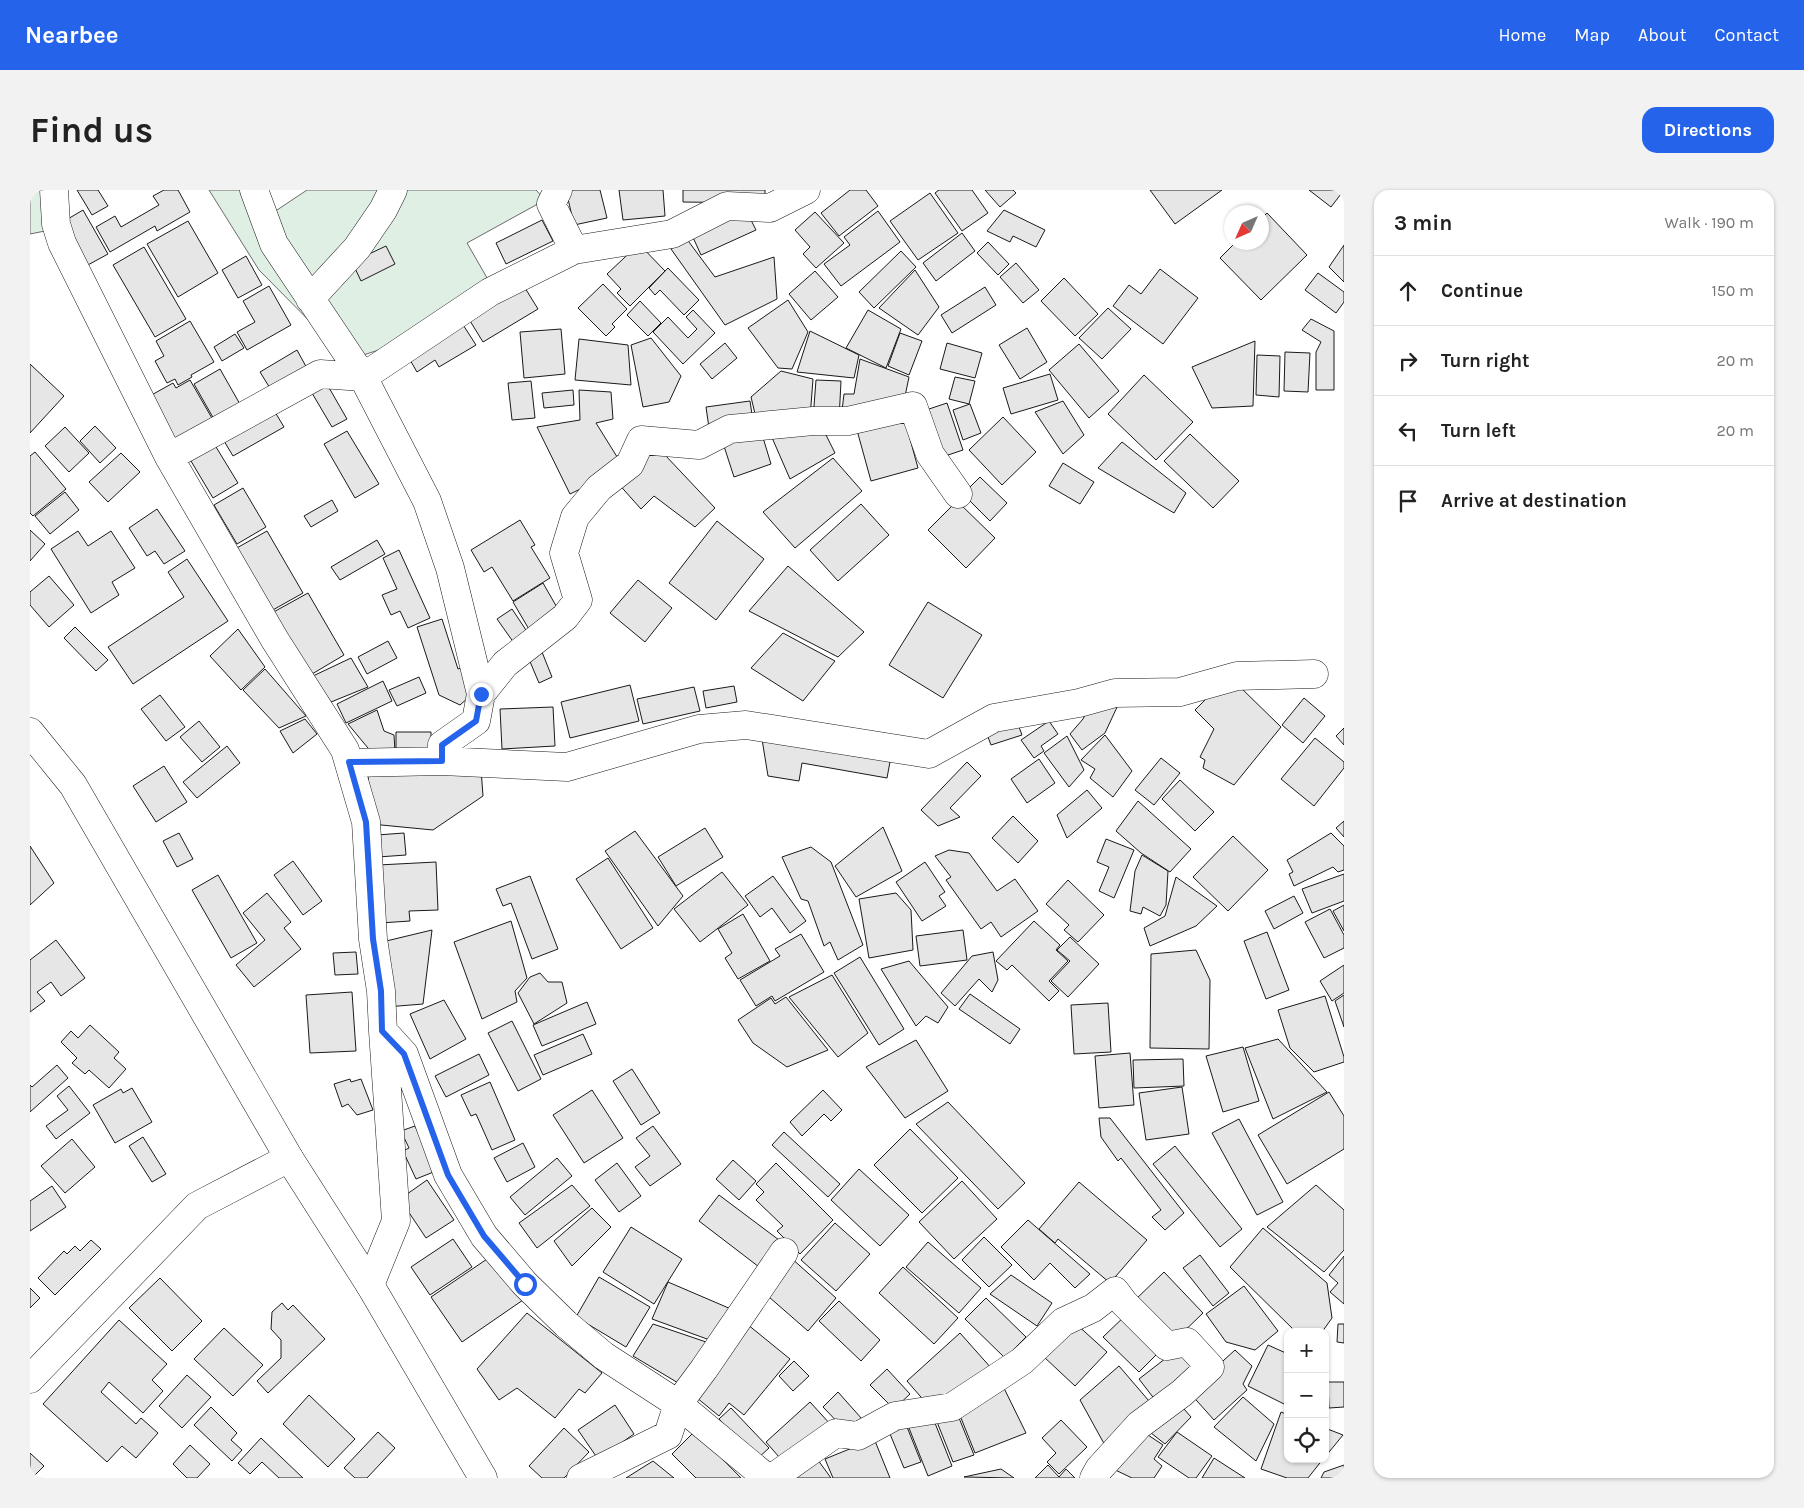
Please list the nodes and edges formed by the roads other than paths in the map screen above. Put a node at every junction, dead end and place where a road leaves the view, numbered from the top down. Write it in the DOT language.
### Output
graph roads {
  1 [pos="54,190"];
  2 [pos="254,190"];
  3 [pos="394,190"];
  4 [pos="558,190"];
  5 [pos="806,190"];
  6 [pos="574,250"];
  7 [pos="310,299"];
  8 [pos="363,377"];
  9 [pos="169,457"];
  10 [pos="958,494"];
  11 [pos="1314,674"];
  12 [pos="481,694"];
  13 [pos="33,741"];
  14 [pos="442,761"];
  15 [pos="349,762"];
  16 [pos="382,1031"];
  17 [pos="289,1158"];
  18 [pos="784,1252"];
  19 [pos="370,1285"];
  20 [pos="30,1379"];
  21 [pos="678,1404"];
  22 [pos="483,1478"];
  23 [pos="581,1478"];
  24 [pos="767,1478"];
  25 [pos="772,1478"];
  26 [pos="1094,1478"];
  1 -- 9 [label="street"];
  2 -- 7 [label="street"];
  3 -- 7 [label="street"];
  4 -- 6 [label="street"];
  5 -- 6 [label="street"];
  6 -- 8 [label="street"];
  7 -- 8 [label="street"];
  8 -- 9 [label="street"];
  8 -- 12 [label="street"];
  9 -- 15 [label="street"];
  10 -- 12 [label="street"];
  11 -- 14 [label="street"];
  12 -- 14 [label="street"];
  13 -- 17 [label="street"];
  14 -- 15 [label="street"];
  15 -- 16 [label="street"];
  16 -- 19 [label="street"];
  16 -- 21 [label="street"];
  17 -- 19 [label="street"];
  17 -- 20 [label="street"];
  18 -- 21 [label="street"];
  19 -- 22 [label="street"];
  21 -- 23 [label="street"];
  21 -- 24 [label="street"];
  25 -- 26 [label="street"];
}
